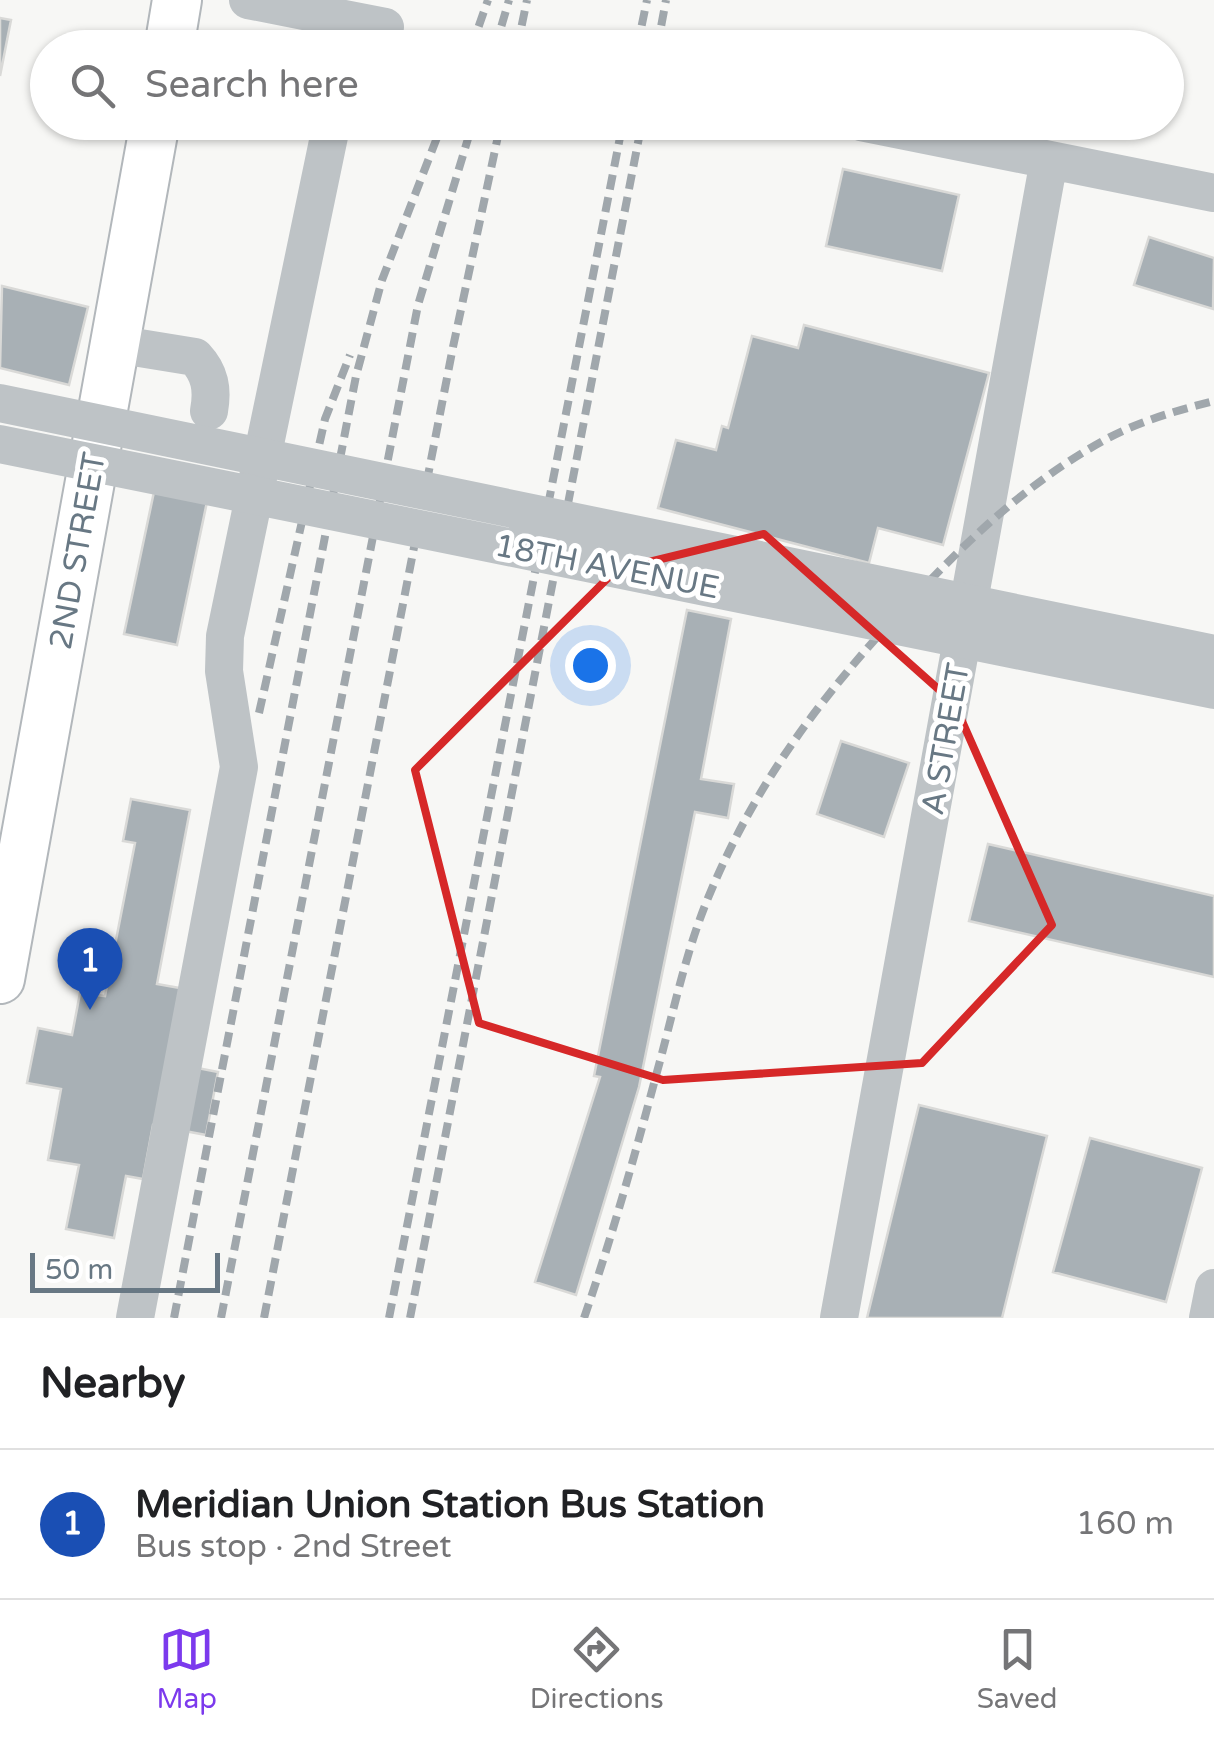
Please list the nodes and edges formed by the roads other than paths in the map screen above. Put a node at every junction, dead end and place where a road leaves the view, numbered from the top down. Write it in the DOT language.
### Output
graph roads {
  1 [pos="177,0"];
  2 [pos="248,0"];
  3 [pos="171,30"];
  4 [pos="355,30"];
  5 [pos="152,140"];
  6 [pos="328,140"];
  7 [pos="950,140"];
  8 [pos="1049,160"];
  9 [pos="1214,193"];
  10 [pos="116,344"];
  11 [pos="0,403"];
  12 [pos="209,411"];
  13 [pos="0,444"];
  14 [pos="1214,654"];
  15 [pos="1214,690"];
  16 [pos="8,898"];
  17 [pos="0,979"];
  18 [pos="1214,1288"];
  19 [pos="135,1318"];
  20 [pos="839,1318"];
  21 [pos="1208,1318"];
  1 -- 3 [label="main road"];
  2 -- 4 [label="street"];
  5 -- 10 [label="main road, 2ND STREET"];
  6 -- 19 [label="street"];
  7 -- 8 [label="street"];
  8 -- 9 [label="street"];
  8 -- 20 [label="street, A STREET"];
  10 -- 12 [label="street"];
  10 -- 16 [label="main road, 2ND STREET"];
  11 -- 14 [label="street, bridge"];
  13 -- 15 [label="street, 18TH AVENUE, bridge"];
  16 -- 17 [label="main road, 2ND STREET"];
  18 -- 21 [label="street"];
}
